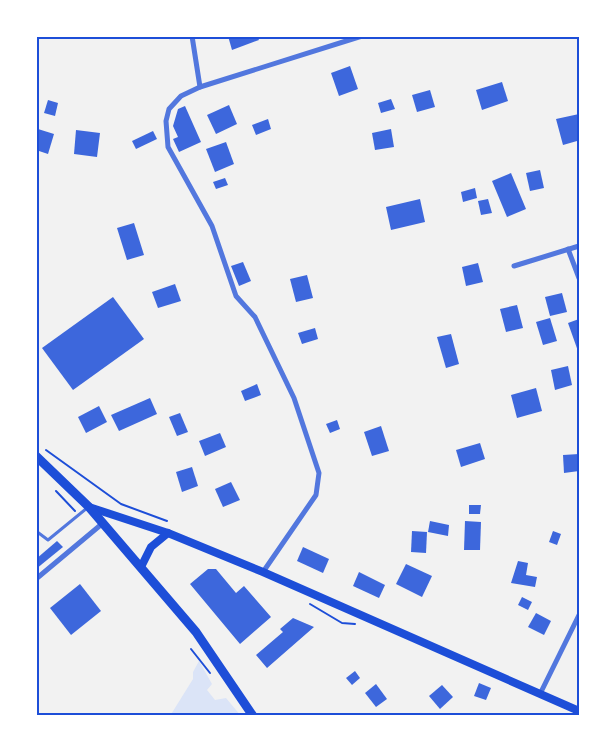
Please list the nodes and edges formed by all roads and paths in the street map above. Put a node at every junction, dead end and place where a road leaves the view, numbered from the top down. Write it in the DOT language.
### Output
graph roads {
  1 [pos="192,36"];
  2 [pos="362,36"];
  3 [pos="200,87"];
  4 [pos="579,246"];
  5 [pos="568,249"];
  6 [pos="514,266"];
  7 [pos="579,278"];
  8 [pos="36,456"];
  9 [pos="89,507"];
  10 [pos="103,523"];
  11 [pos="36,531"];
  12 [pos="168,533"];
  13 [pos="141,567"];
  14 [pos="263,572"];
  15 [pos="36,579"];
  16 [pos="310,604"];
  17 [pos="579,615"];
  18 [pos="358,625"];
  19 [pos="540,694"];
  20 [pos="579,711"];
  21 [pos="253,716"];
  1 -- 3 [label="street"];
  2 -- 3 [label="street"];
  3 -- 14 [label="street"];
  4 -- 5 [label="street"];
  5 -- 6 [label="street"];
  5 -- 7 [label="street"];
  8 -- 9 [label="main road"];
  9 -- 10 [label="main road"];
  9 -- 11 [label="lane"];
  9 -- 12 [label="main road"];
  10 -- 13 [label="main road"];
  10 -- 15 [label="street"];
  12 -- 13 [label="main road"];
  12 -- 14 [label="main road"];
  13 -- 21 [label="main road"];
  14 -- 19 [label="main road"];
  16 -- 18 [label="path"];
  17 -- 19 [label="street"];
  19 -- 20 [label="main road"];
}
